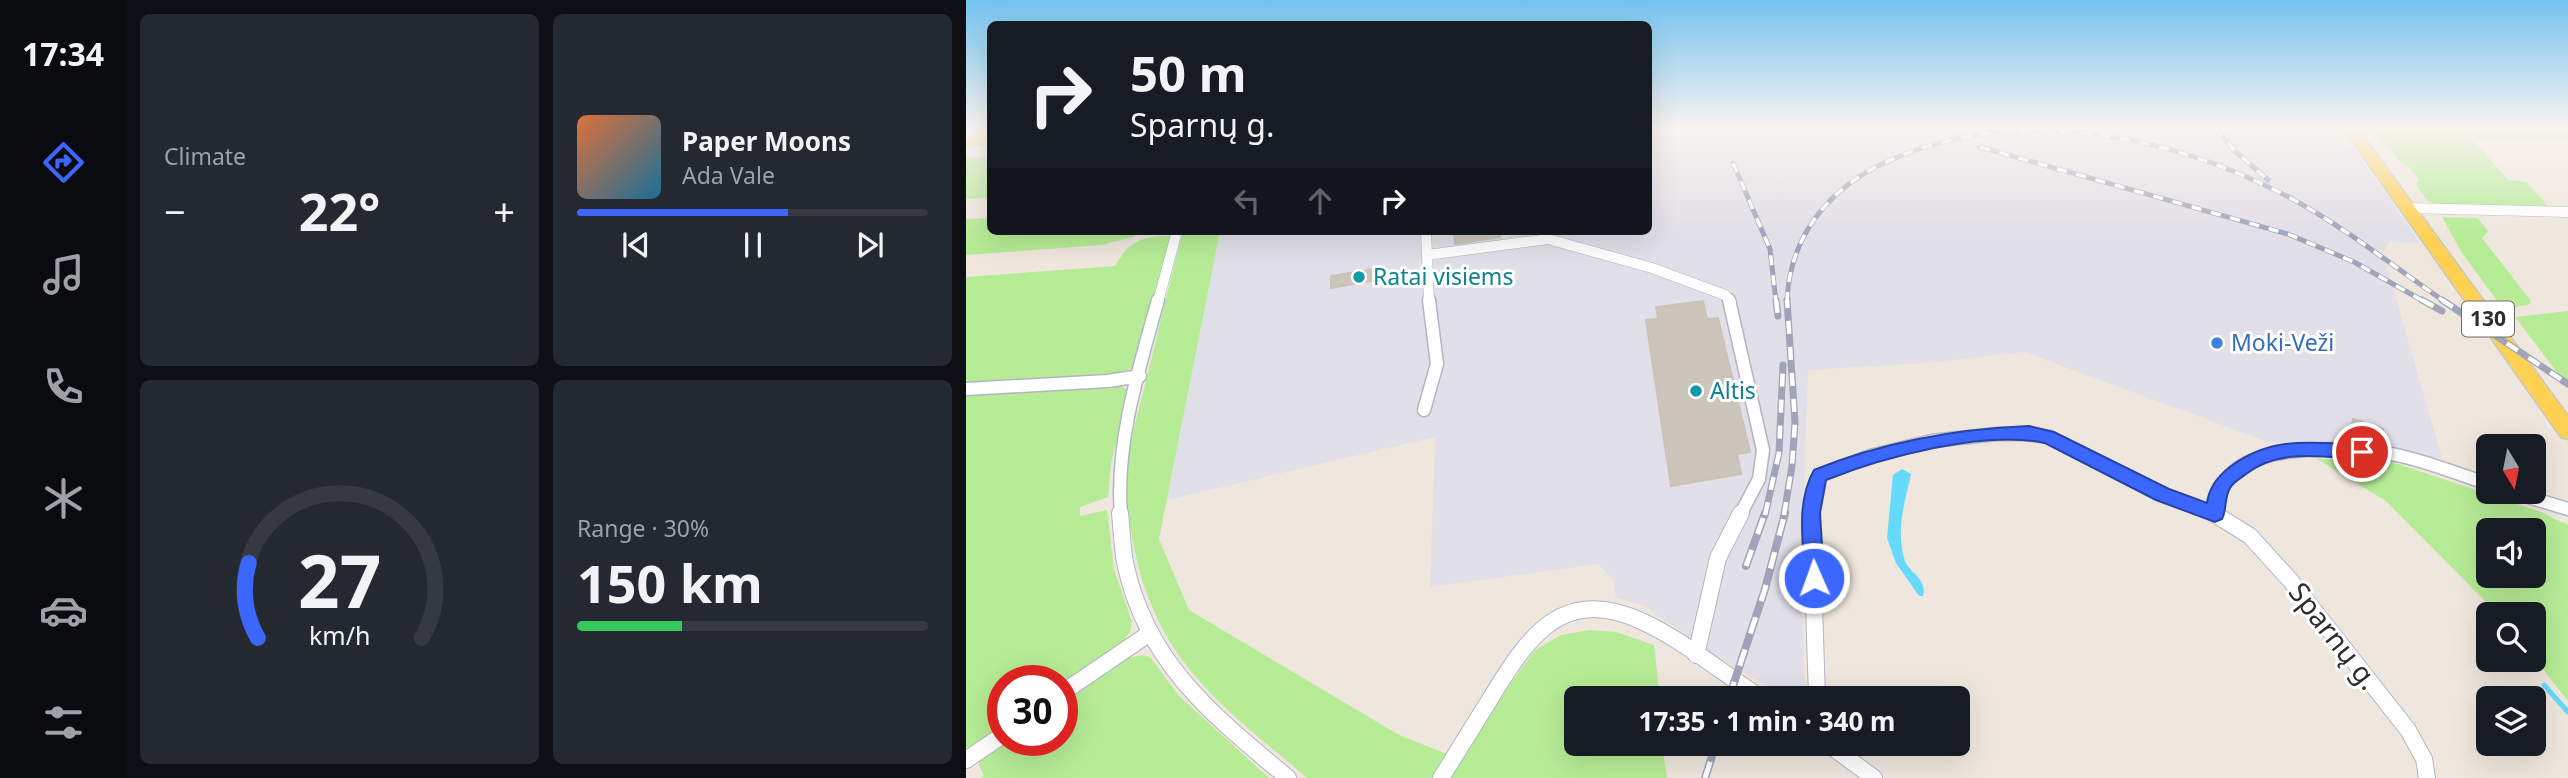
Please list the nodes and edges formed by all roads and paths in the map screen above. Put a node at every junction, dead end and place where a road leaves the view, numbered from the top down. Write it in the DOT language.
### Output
graph roads {
  1 [pos="2376,164"];
  2 [pos="2408,208"];
  3 [pos="2568,212"];
  4 [pos="1176,235"];
  5 [pos="1426,235"];
  6 [pos="1427,255"];
  7 [pos="1140,376"];
  8 [pos="966,389"];
  9 [pos="1424,410"];
  10 [pos="2568,431"];
  11 [pos="2476,480"];
  12 [pos="2546,502"];
  13 [pos="2568,509"];
  14 [pos="2215,514"];
  15 [pos="1150,633"];
  16 [pos="1696,655"];
  17 [pos="1078,683"];
  18 [pos="1743,686"];
  19 [pos="1817,686"];
  20 [pos="987,746"];
  21 [pos="1844,756"];
  22 [pos="966,760"];
  23 [pos="1289,778"];
  24 [pos="1441,778"];
  25 [pos="1874,778"];
  26 [pos="2427,778"];
  1 -- 2 [label="main road, 130"];
  2 -- 3 [label="street"];
  2 -- 10 [label="main road, 130"];
  4 -- 7 [label="street"];
  5 -- 6 [label="street"];
  6 -- 9 [label="street"];
  6 -- 16 [label="street"];
  7 -- 8 [label="street"];
  7 -- 15 [label="street"];
  11 -- 14 [label="street"];
  12 -- 13 [label="street"];
  14 -- 19 [label="street, Sparnų g."];
  14 -- 26 [label="street, Sparnų g."];
  15 -- 17 [label="street"];
  15 -- 23 [label="street"];
  16 -- 18 [label="street"];
  16 -- 24 [label="street"];
  20 -- 22 [label="street"];
  21 -- 25 [label="street"];
}
